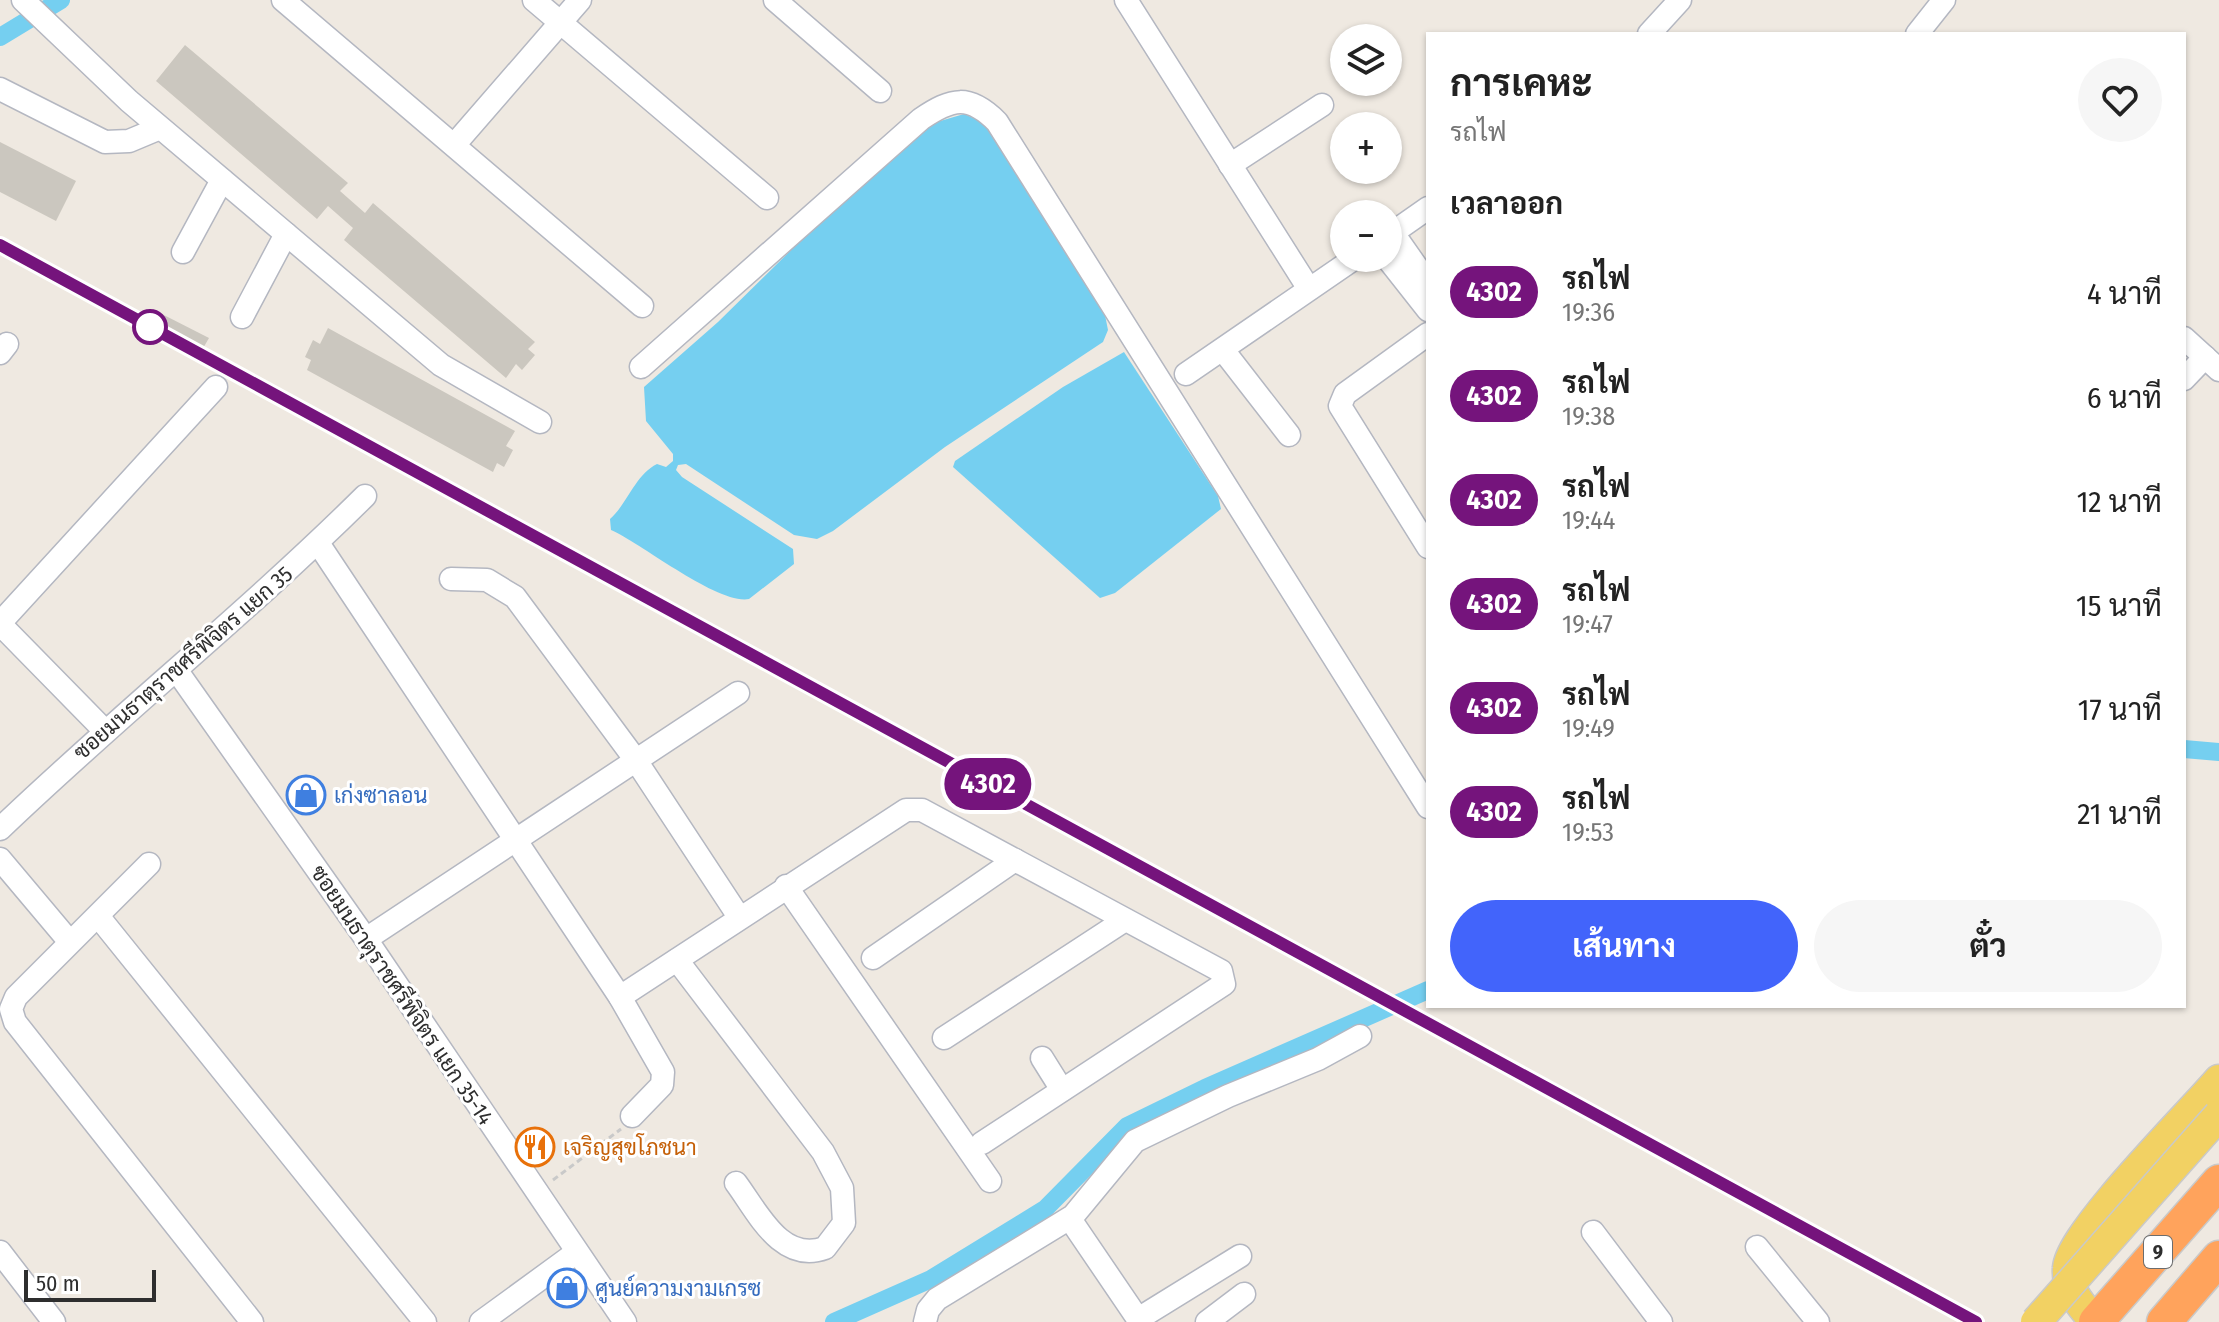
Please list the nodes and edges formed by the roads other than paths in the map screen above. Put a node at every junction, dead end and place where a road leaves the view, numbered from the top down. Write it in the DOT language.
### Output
graph roads {
  1 [pos="23,0"];
  2 [pos="283,0"];
  3 [pos="534,0"];
  4 [pos="580,0"];
  5 [pos="775,0"];
  6 [pos="1126,0"];
  7 [pos="1680,0"];
  8 [pos="1944,0"];
  9 [pos="561,22"];
  10 [pos="1651,32"];
  11 [pos="1919,32"];
  12 [pos="0,89"];
  13 [pos="880,91"];
  14 [pos="1322,105"];
  15 [pos="160,128"];
  16 [pos="455,144"];
  17 [pos="1230,165"];
  18 [pos="222,180"];
  19 [pos="767,198"];
  20 [pos="1426,209"];
  21 [pos="1402,226"];
  22 [pos="286,234"];
  23 [pos="1402,250"];
  24 [pos="183,252"];
  25 [pos="1334,272"];
  26 [pos="1398,272"];
  27 [pos="1426,280"];
  28 [pos="1309,289"];
  29 [pos="642,306"];
  30 [pos="1426,308"];
  31 [pos="242,317"];
  32 [pos="1426,335"];
  33 [pos="2186,340"];
  34 [pos="1223,350"];
  35 [pos="2212,364"];
  36 [pos="641,367"];
  37 [pos="1186,374"];
  38 [pos="2186,378"];
  39 [pos="216,387"];
  40 [pos="540,422"];
  41 [pos="1289,435"];
  42 [pos="365,496"];
  43 [pos="318,543"];
  44 [pos="1426,544"];
  45 [pos="451,579"];
  46 [pos="0,624"];
  47 [pos="177,671"];
  48 [pos="738,693"];
  49 [pos="104,730"];
  50 [pos="635,759"];
  51 [pos="1426,804"];
  52 [pos="0,829"];
  53 [pos="516,839"];
  54 [pos="0,859"];
  55 [pos="1015,860"];
  56 [pos="149,864"];
  57 [pos="786,886"];
  58 [pos="98,916"];
  59 [pos="739,917"];
  60 [pos="1125,920"];
  61 [pos="366,939"];
  62 [pos="69,941"];
  63 [pos="873,958"];
  64 [pos="677,960"];
  65 [pos="620,997"];
  66 [pos="1360,1036"];
  67 [pos="944,1038"];
  68 [pos="1042,1058"];
  69 [pos="2219,1080"];
  70 [pos="1062,1090"];
  71 [pos="2219,1115"];
  72 [pos="629,1121"];
  73 [pos="982,1143"];
  74 [pos="990,1181"];
  75 [pos="2219,1182"];
  76 [pos="736,1183"];
  77 [pos="1070,1219"];
  78 [pos="1593,1232"];
  79 [pos="1757,1247"];
  80 [pos="0,1252"];
  81 [pos="577,1252"];
  82 [pos="1240,1256"];
  83 [pos="2219,1258"];
  84 [pos="1244,1294"];
  85 [pos="1139,1320"];
  86 [pos="54,1322"];
  87 [pos="252,1322"];
  88 [pos="425,1322"];
  89 [pos="481,1322"];
  90 [pos="625,1322"];
  91 [pos="925,1322"];
  92 [pos="1207,1322"];
  93 [pos="1661,1322"];
  94 [pos="1818,1322"];
  95 [pos="2036,1322"];
  96 [pos="2096,1322"];
  97 [pos="2164,1322"];
  1 -- 15 [label="street"];
  2 -- 16 [label="street"];
  3 -- 9 [label="street"];
  4 -- 9 [label="street"];
  5 -- 13 [label="street"];
  6 -- 17 [label="street"];
  7 -- 10 [label="street"];
  8 -- 11 [label="street"];
  9 -- 16 [label="street"];
  9 -- 19 [label="street"];
  12 -- 15 [label="street"];
  14 -- 17 [label="street"];
  15 -- 18 [label="street"];
  16 -- 29 [label="street"];
  17 -- 28 [label="street"];
  18 -- 22 [label="street"];
  18 -- 24 [label="street"];
  20 -- 21 [label="street"];
  22 -- 31 [label="street"];
  22 -- 40 [label="street"];
  23 -- 27 [label="street"];
  25 -- 28 [label="street"];
  26 -- 30 [label="street"];
  28 -- 34 [label="street"];
  32 -- 44 [label="street"];
  33 -- 35 [label="street"];
  34 -- 37 [label="street"];
  34 -- 41 [label="street"];
  35 -- 38 [label="street"];
  36 -- 51 [label="street"];
  39 -- 46 [label="street"];
  42 -- 43 [label="street, ซอยมนธาตุราชศรีพิจิตร แยก 35"];
  43 -- 47 [label="street, ซอยมนธาตุราชศรีพิจิตร แยก 35"];
  43 -- 53 [label="street"];
  45 -- 50 [label="street"];
  46 -- 49 [label="street"];
  47 -- 49 [label="street, ซอยมนธาตุราชศรีพิจิตร แยก 35"];
  47 -- 61 [label="street, ซอยมนธาตุราชศรีพิจิตร แยก 35-14"];
  48 -- 50 [label="street"];
  49 -- 52 [label="street, ซอยมนธาตุราชศรีพิจิตร แยก 35"];
  50 -- 53 [label="street"];
  50 -- 59 [label="street"];
  53 -- 61 [label="street"];
  53 -- 65 [label="street"];
  54 -- 62 [label="street"];
  55 -- 57 [label="street"];
  55 -- 60 [label="street"];
  55 -- 63 [label="street"];
  56 -- 58 [label="street"];
  57 -- 59 [label="street"];
  57 -- 74 [label="street"];
  58 -- 62 [label="street"];
  58 -- 88 [label="street"];
  59 -- 64 [label="street"];
  60 -- 67 [label="street"];
  60 -- 70 [label="street"];
  61 -- 81 [label="street, ซอยมนธาตุราชศรีพิจิตร แยก 35-14"];
  62 -- 87 [label="street"];
  64 -- 65 [label="street"];
  64 -- 76 [label="street"];
  65 -- 72 [label="street"];
  66 -- 77 [label="street"];
  68 -- 70 [label="street"];
  69 -- 96 [label="main road"];
  70 -- 73 [label="street"];
  71 -- 95 [label="main road, bridge"];
  75 -- 96 [label="highway, 9"];
  77 -- 85 [label="street"];
  77 -- 91 [label="street"];
  78 -- 93 [label="street"];
  79 -- 94 [label="street"];
  80 -- 86 [label="street"];
  81 -- 89 [label="street"];
  81 -- 90 [label="street, ซอยมนธาตุราชศรีพิจิตร แยก 35-14"];
  82 -- 85 [label="street"];
  83 -- 97 [label="highway, 9"];
  84 -- 92 [label="street"];
}
